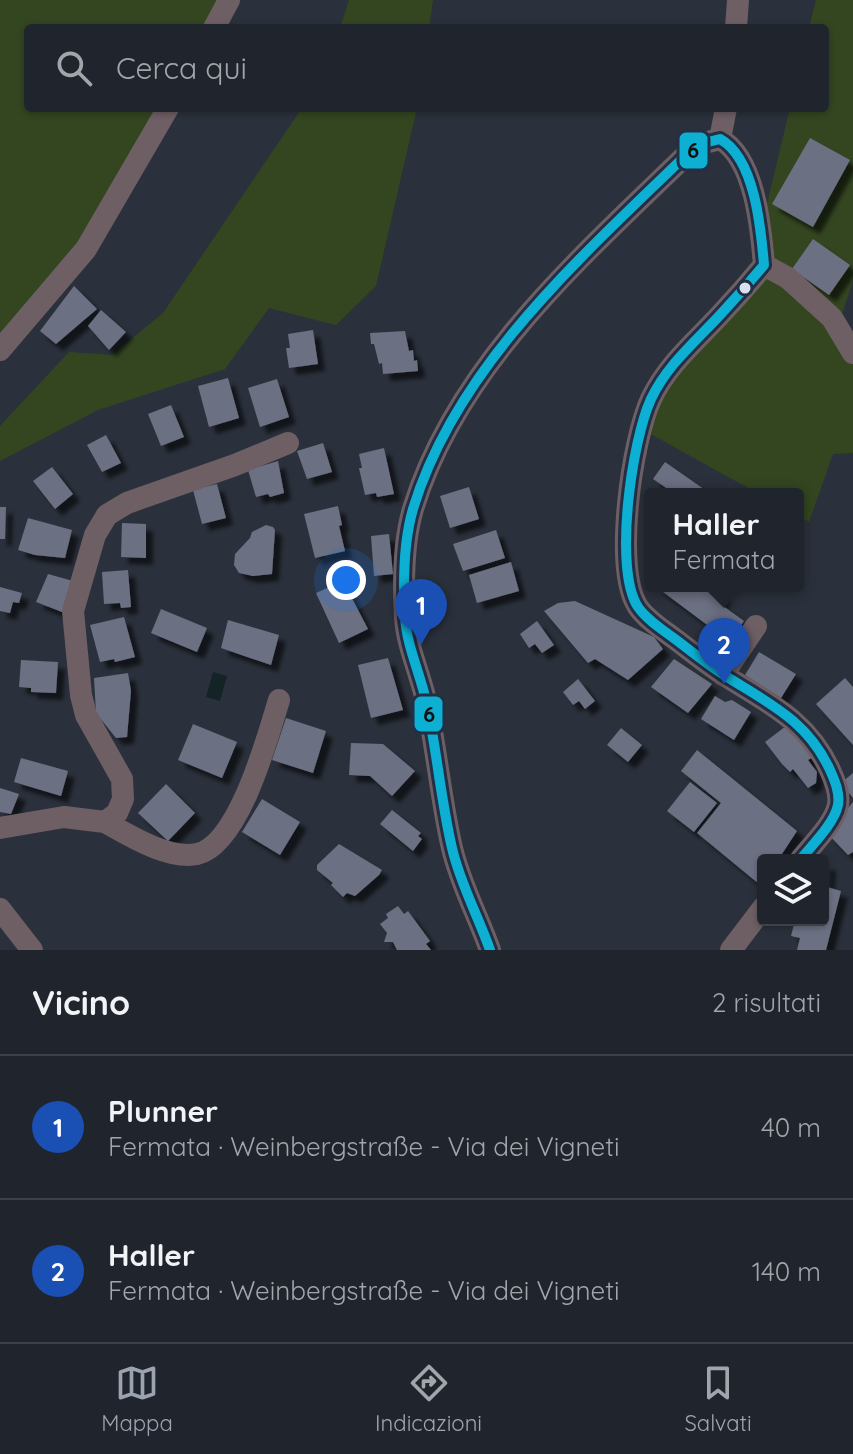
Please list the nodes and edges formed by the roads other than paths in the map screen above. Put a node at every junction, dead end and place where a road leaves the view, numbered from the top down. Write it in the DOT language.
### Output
graph roads {
  1 [pos="229,0"];
  2 [pos="738,0"];
  3 [pos="216,24"];
  4 [pos="736,24"];
  5 [pos="166,112"];
  6 [pos="725,112"];
  7 [pos="720,139"];
  8 [pos="764,265"];
  9 [pos="0,350"];
  10 [pos="853,353"];
  11 [pos="288,443"];
  12 [pos="756,626"];
  13 [pos="723,675"];
  14 [pos="279,700"];
  15 [pos="105,822"];
  16 [pos="0,828"];
  17 [pos="804,854"];
  18 [pos="0,909"];
  19 [pos="757,916"];
  20 [pos="32,950"];
  21 [pos="490,950"];
  22 [pos="731,950"];
  1 -- 3 [label="street"];
  2 -- 4 [label="street"];
  5 -- 9 [label="street"];
  6 -- 7 [label="street"];
  7 -- 8 [label="street"];
  7 -- 21 [label="street"];
  8 -- 10 [label="street"];
  8 -- 13 [label="street"];
  11 -- 15 [label="street"];
  12 -- 13 [label="street"];
  13 -- 17 [label="street"];
  14 -- 15 [label="street"];
  15 -- 16 [label="street"];
  18 -- 20 [label="street"];
  19 -- 22 [label="street"];
}
